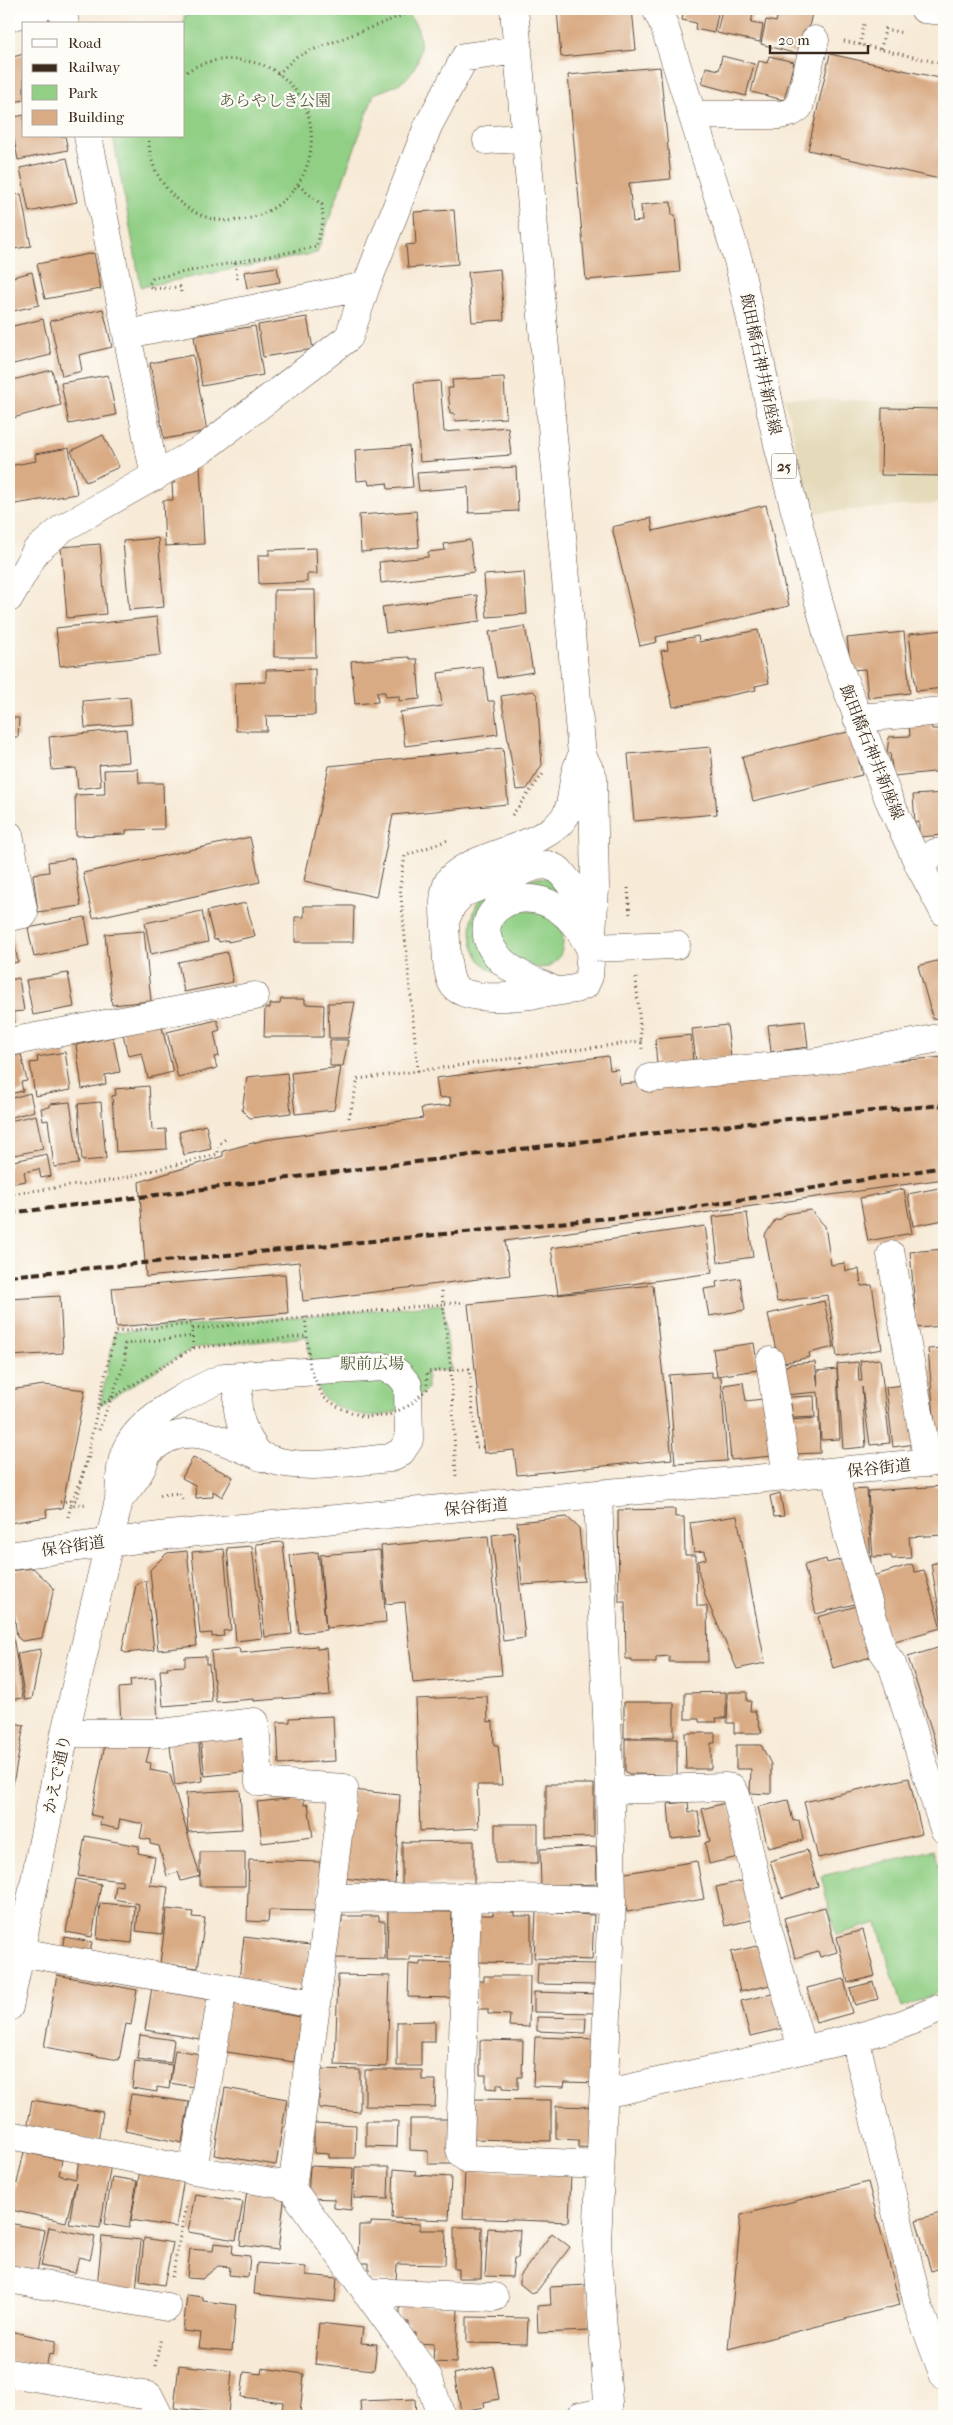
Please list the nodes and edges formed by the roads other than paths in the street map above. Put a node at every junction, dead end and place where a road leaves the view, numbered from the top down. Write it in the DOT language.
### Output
graph roads {
  1 [pos="40,9"];
  2 [pos="62,9"];
  3 [pos="514,9"];
  4 [pos="656,9"];
  5 [pos="924,9"];
  6 [pos="944,11"];
  7 [pos="9,17"];
  8 [pos="65,22"];
  9 [pos="815,40"];
  10 [pos="518,50"];
  11 [pos="693,115"];
  12 [pos="88,138"];
  13 [pos="526,138"];
  14 [pos="487,140"];
  15 [pos="366,286"];
  16 [pos="128,334"];
  17 [pos="155,477"];
  18 [pos="9,598"];
  19 [pos="944,712"];
  20 [pos="857,718"];
  21 [pos="582,755"];
  22 [pos="9,835"];
  23 [pos="944,852"];
  24 [pos="919,864"];
  25 [pos="593,912"];
  26 [pos="944,912"];
  27 [pos="9,917"];
  28 [pos="445,921"];
  29 [pos="676,945"];
  30 [pos="590,948"];
  31 [pos="557,991"];
  32 [pos="255,996"];
  33 [pos="944,1037"];
  34 [pos="9,1042"];
  35 [pos="650,1078"];
  36 [pos="891,1255"];
  37 [pos="770,1361"];
  38 [pos="250,1374"];
  39 [pos="261,1457"];
  40 [pos="936,1462"];
  41 [pos="835,1472"];
  42 [pos="787,1477"];
  43 [pos="598,1495"];
  44 [pos="119,1500"];
  45 [pos="110,1542"];
  46 [pos="9,1556"];
  47 [pos="65,1733"];
  48 [pos="610,1790"];
  49 [pos="944,1829"];
  50 [pos="467,1897"];
  51 [pos="330,1898"];
  52 [pos="612,1900"];
  53 [pos="20,1952"];
  54 [pos="223,1988"];
  55 [pos="10,1999"];
  56 [pos="316,2004"];
  57 [pos="944,2007"];
  58 [pos="855,2038"];
  59 [pos="802,2049"];
  60 [pos="612,2092"];
  61 [pos="9,2135"];
  62 [pos="599,2165"];
  63 [pos="193,2170"];
  64 [pos="292,2190"];
  65 [pos="9,2279"];
  66 [pos="366,2292"];
  67 [pos="494,2297"];
  68 [pos="167,2308"];
  69 [pos="9,2373"];
  70 [pos="944,2376"];
  71 [pos="609,2413"];
  72 [pos="159,2416"];
  73 [pos="441,2416"];
  74 [pos="580,2416"];
  1 -- 7 [label="street"];
  2 -- 8 [label="street"];
  3 -- 10 [label="street"];
  4 -- 11 [label="street, 飯田橋石神井新座線 / 25"];
  5 -- 6 [label="street"];
  9 -- 11 [label="street"];
  10 -- 13 [label="street"];
  10 -- 15 [label="street"];
  11 -- 20 [label="street, 飯田橋石神井新座線 / 25"];
  12 -- 16 [label="street"];
  13 -- 14 [label="street"];
  13 -- 21 [label="street"];
  15 -- 16 [label="street"];
  15 -- 17 [label="street"];
  16 -- 17 [label="street"];
  17 -- 18 [label="street"];
  19 -- 20 [label="street"];
  20 -- 24 [label="street, 飯田橋石神井新座線 / 25"];
  21 -- 25 [label="street"];
  21 -- 28 [label="street"];
  22 -- 27 [label="street"];
  23 -- 24 [label="street"];
  24 -- 26 [label="street, 飯田橋石神井新座線 / 25"];
  25 -- 28 [label="street"];
  25 -- 30 [label="street"];
  28 -- 31 [label="street"];
  29 -- 30 [label="street"];
  30 -- 31 [label="street"];
  30 -- 31 [label="street"];
  32 -- 34 [label="street"];
  33 -- 35 [label="street"];
  36 -- 40 [label="street"];
  37 -- 42 [label="street"];
  38 -- 39 [label="street"];
  38 -- 39 [label="street, かえで通り"];
  38 -- 44 [label="street, かえで通り"];
  39 -- 44 [label="street, かえで通り"];
  40 -- 41 [label="street, 保谷街道"];
  41 -- 42 [label="street, 保谷街道"];
  41 -- 49 [label="street"];
  42 -- 43 [label="street, 保谷街道"];
  43 -- 45 [label="street, 保谷街道"];
  43 -- 48 [label="street"];
  44 -- 45 [label="street, かえで通り"];
  45 -- 46 [label="street, 保谷街道"];
  45 -- 47 [label="street, かえで通り"];
  47 -- 51 [label="street"];
  47 -- 53 [label="street, かえで通り"];
  48 -- 52 [label="street"];
  48 -- 59 [label="street"];
  50 -- 51 [label="street"];
  50 -- 52 [label="street"];
  50 -- 62 [label="street"];
  51 -- 56 [label="street"];
  52 -- 60 [label="street"];
  53 -- 54 [label="street"];
  53 -- 55 [label="street, かえで通り"];
  54 -- 56 [label="street"];
  54 -- 63 [label="street"];
  56 -- 64 [label="street"];
  57 -- 58 [label="street"];
  58 -- 59 [label="street"];
  58 -- 70 [label="street"];
  59 -- 60 [label="street"];
  60 -- 62 [label="street"];
  61 -- 63 [label="street"];
  62 -- 71 [label="street"];
  63 -- 64 [label="street"];
  64 -- 66 [label="street"];
  65 -- 68 [label="street"];
  66 -- 67 [label="street"];
  66 -- 73 [label="street"];
  69 -- 72 [label="street"];
  71 -- 74 [label="street"];
}
